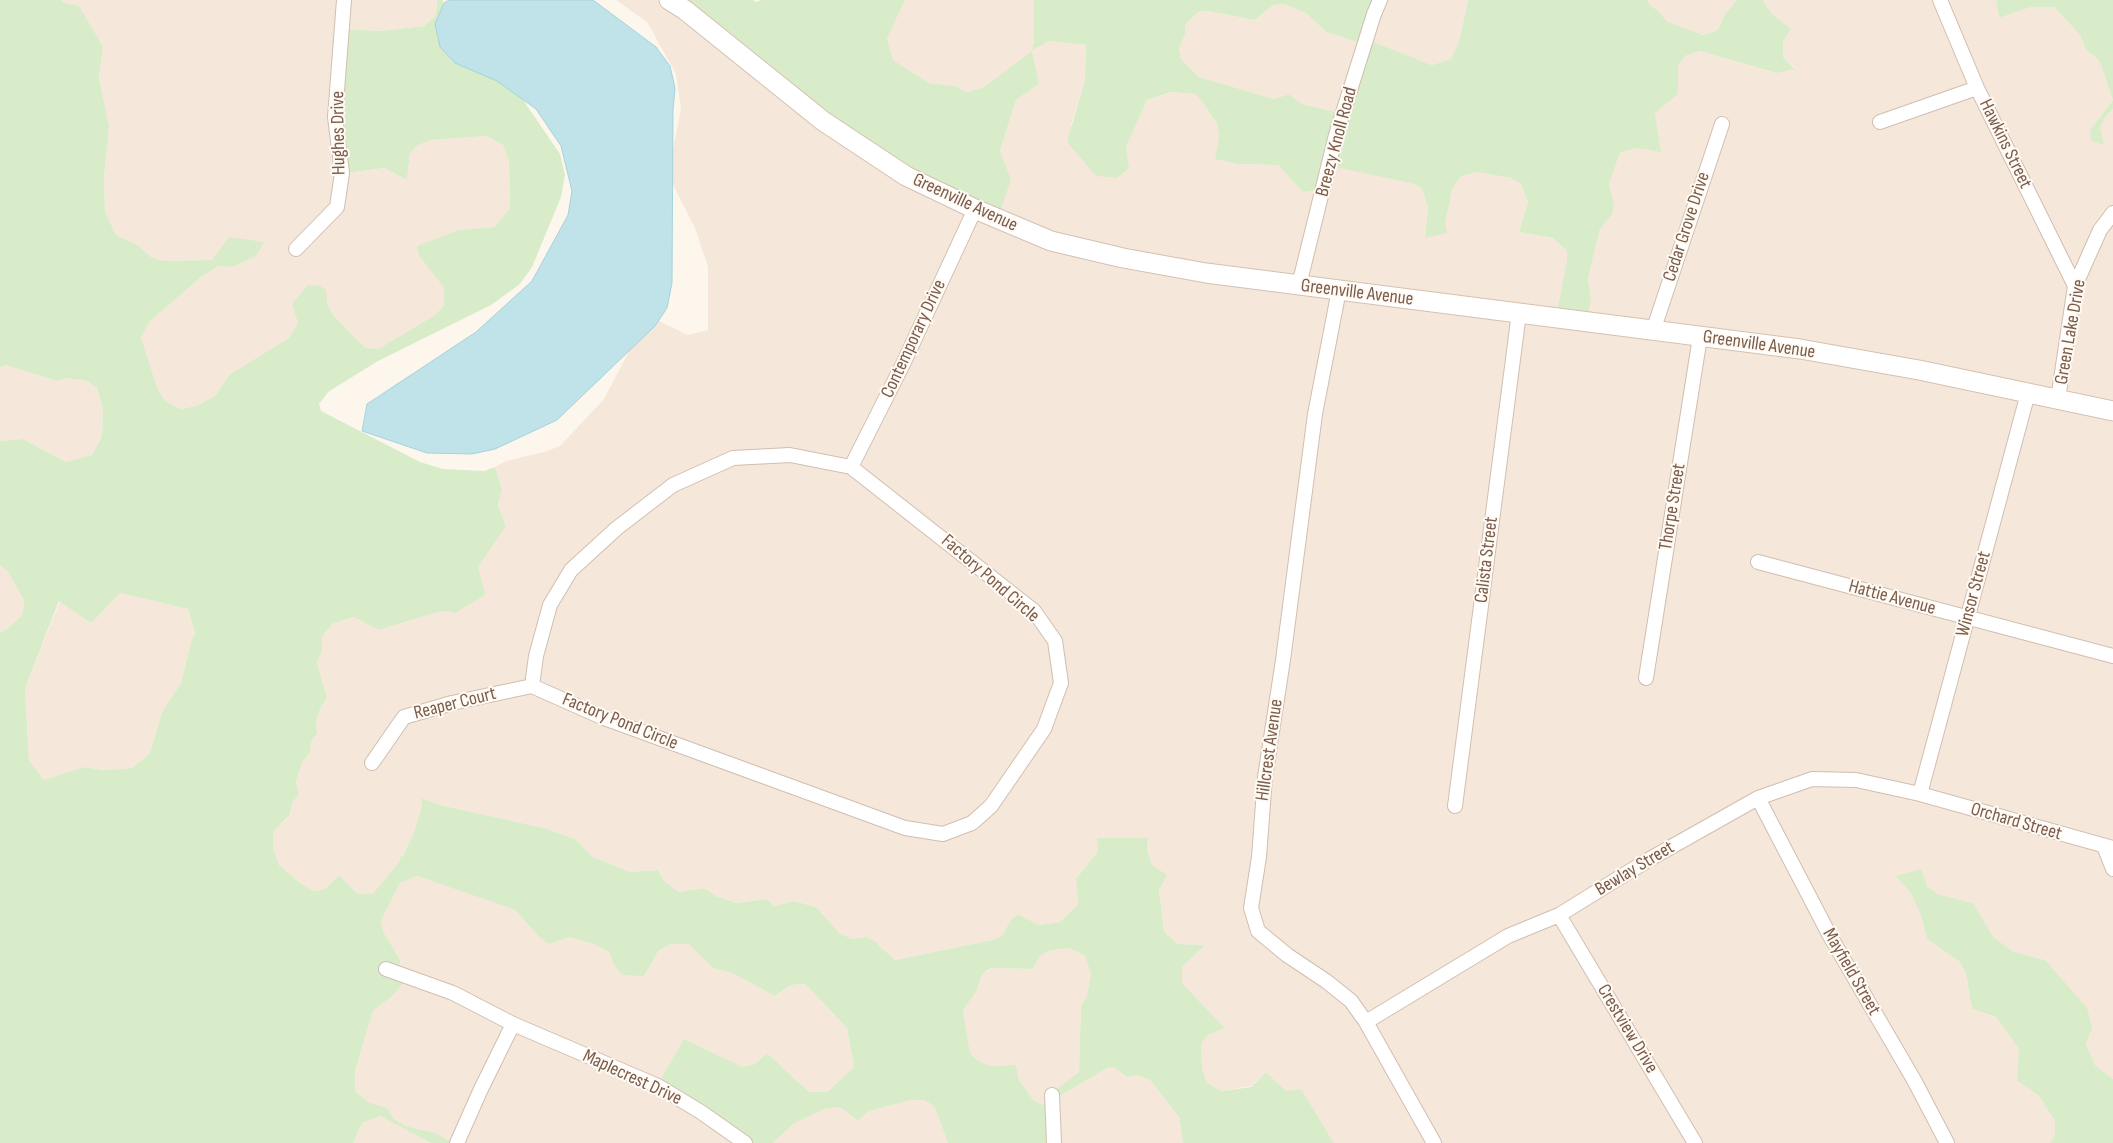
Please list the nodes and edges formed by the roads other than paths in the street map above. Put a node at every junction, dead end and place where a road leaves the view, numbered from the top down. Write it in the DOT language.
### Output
graph roads {
  1 [pos="344,0"];
  2 [pos="669,0"];
  3 [pos="1380,0"];
  4 [pos="1940,0"];
  5 [pos="1977,88"];
  6 [pos="1880,122"];
  7 [pos="1722,124"];
  8 [pos="975,209"];
  9 [pos="2113,214"];
  10 [pos="296,249"];
  11 [pos="1300,285"];
  12 [pos="2076,286"];
  13 [pos="1339,290"];
  14 [pos="1519,313"];
  15 [pos="1653,331"];
  16 [pos="1700,337"];
  17 [pos="2028,393"];
  18 [pos="2058,399"];
  19 [pos="2113,411"];
  20 [pos="851,468"];
  21 [pos="1758,562"];
  22 [pos="1967,618"];
  23 [pos="2113,656"];
  24 [pos="1646,678"];
  25 [pos="532,686"];
  26 [pos="372,763"];
  27 [pos="1920,794"];
  28 [pos="1758,798"];
  29 [pos="1455,806"];
  30 [pos="2108,847"];
  31 [pos="2113,868"];
  32 [pos="1558,915"];
  33 [pos="386,969"];
  34 [pos="1366,1022"];
  35 [pos="513,1024"];
  36 [pos="1052,1094"];
  37 [pos="458,1143"];
  38 [pos="746,1143"];
  39 [pos="1054,1143"];
  40 [pos="1434,1143"];
  41 [pos="1694,1143"];
  42 [pos="1947,1143"];
  1 -- 10 [label="street, Hughes Drive"];
  2 -- 8 [label="main road, Greenville Avenue"];
  3 -- 11 [label="street, Breezy Knoll Road"];
  4 -- 5 [label="street, Hawkins Street"];
  5 -- 6 [label="street"];
  5 -- 12 [label="street, Hawkins Street"];
  7 -- 15 [label="street, Cedar Grove Drive"];
  8 -- 11 [label="main road, Greenville Avenue"];
  8 -- 20 [label="street, Contemporary Drive"];
  9 -- 12 [label="street, Green Lake Drive"];
  11 -- 13 [label="main road, Greenville Avenue"];
  12 -- 18 [label="street, Green Lake Drive"];
  13 -- 14 [label="main road, Greenville Avenue"];
  13 -- 34 [label="street, Hillcrest Avenue"];
  14 -- 15 [label="main road, Greenville Avenue"];
  14 -- 29 [label="street, Calista Street"];
  15 -- 16 [label="main road, Greenville Avenue"];
  16 -- 17 [label="main road, Greenville Avenue"];
  16 -- 24 [label="street, Thorpe Street"];
  17 -- 18 [label="main road, Greenville Avenue"];
  17 -- 22 [label="street, Winsor Street"];
  18 -- 19 [label="main road, Greenville Avenue"];
  20 -- 25 [label="street, Factory Pond Circle"];
  20 -- 25 [label="street, Factory Pond Circle"];
  21 -- 22 [label="street, Hattie Avenue"];
  22 -- 23 [label="street, Hattie Avenue"];
  22 -- 27 [label="street, Winsor Street"];
  25 -- 26 [label="street, Reaper Court"];
  27 -- 28 [label="street, Bewlay Street"];
  27 -- 30 [label="street, Orchard Street"];
  28 -- 32 [label="street, Bewlay Street"];
  28 -- 42 [label="street, Mayfield Street"];
  30 -- 31 [label="street"];
  32 -- 34 [label="street, Bewlay Street"];
  32 -- 41 [label="street, Crestview Drive"];
  33 -- 35 [label="street, Maplecrest Drive"];
  34 -- 40 [label="street, Hillcrest Avenue"];
  35 -- 37 [label="street"];
  35 -- 38 [label="street, Maplecrest Drive"];
  36 -- 39 [label="street"];
}
